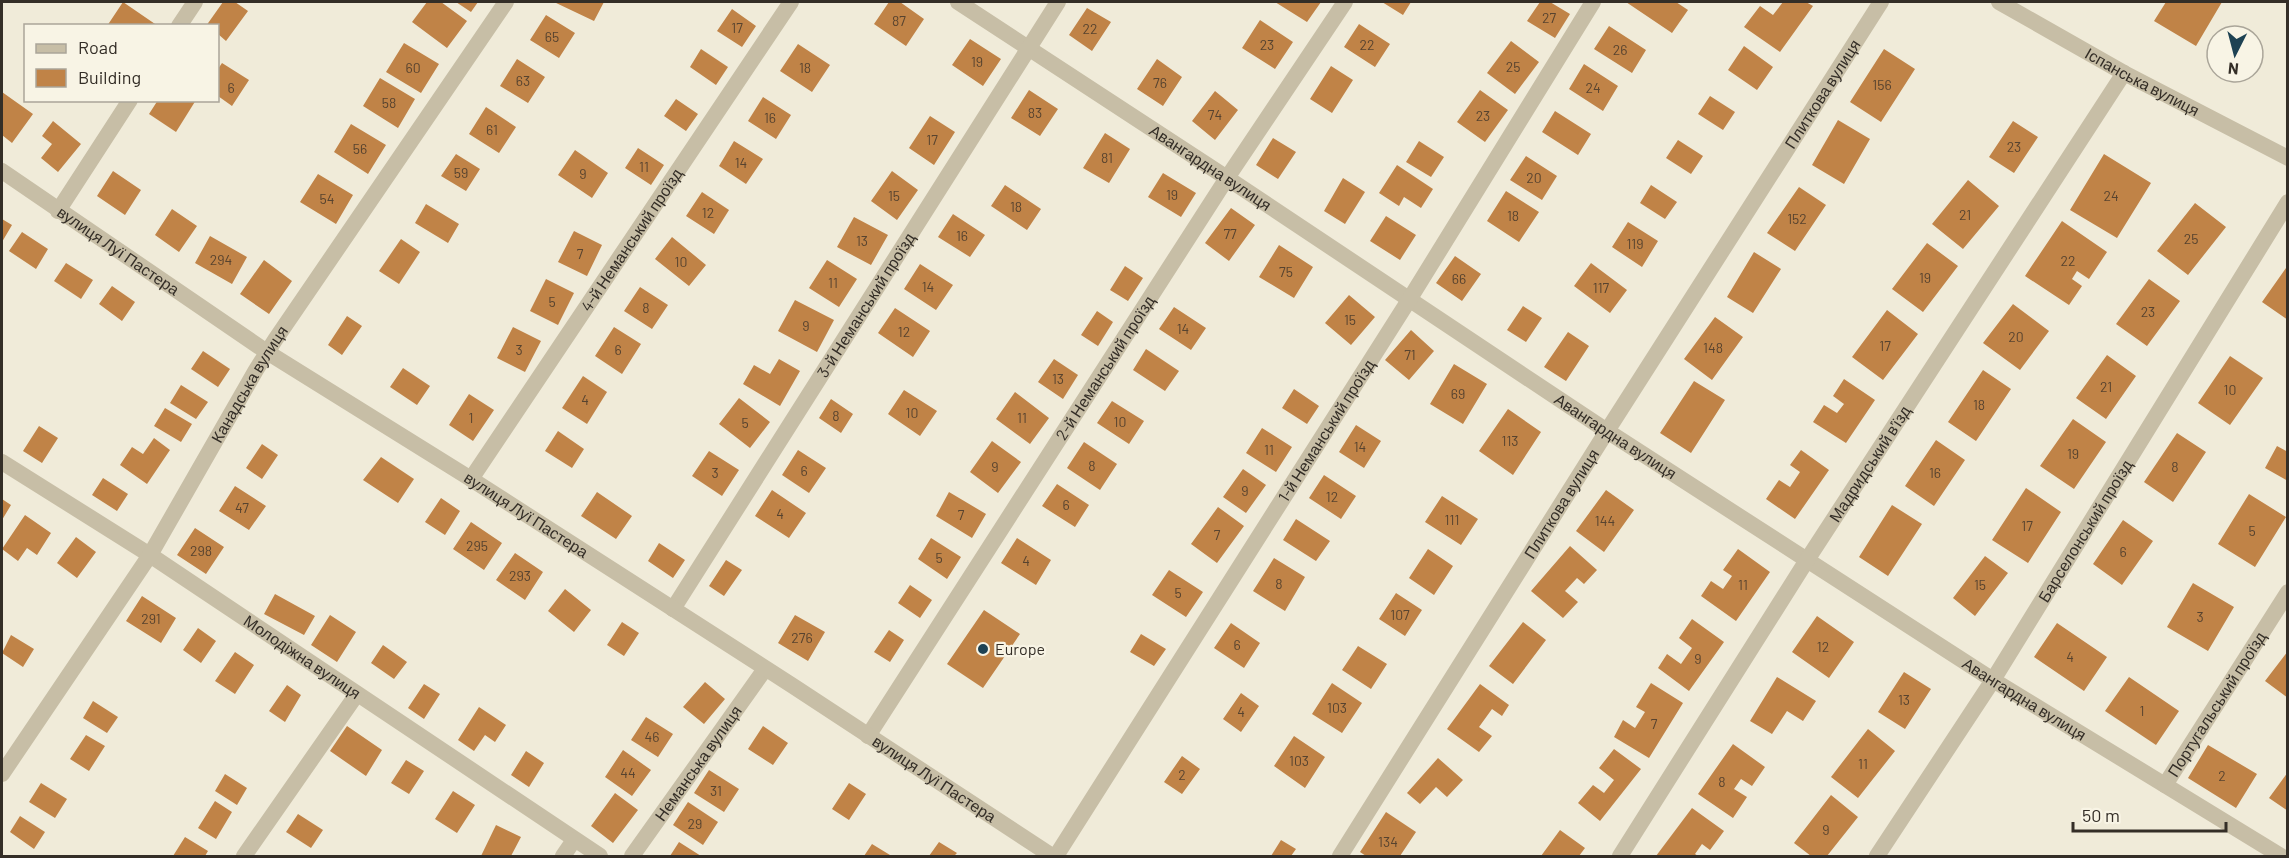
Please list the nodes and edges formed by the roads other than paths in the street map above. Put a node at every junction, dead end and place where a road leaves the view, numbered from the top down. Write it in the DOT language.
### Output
graph roads {
  1 [pos="195,2"];
  2 [pos="506,2"];
  3 [pos="791,2"];
  4 [pos="958,2"];
  5 [pos="1058,2"];
  6 [pos="1345,2"];
  7 [pos="1593,2"];
  8 [pos="1881,2"];
  9 [pos="1999,2"];
  10 [pos="181,24"];
  11 [pos="1028,48"];
  12 [pos="2124,73"];
  13 [pos="129,102"];
  14 [pos="2288,158"];
  15 [pos="2,171"];
  16 [pos="1227,178"];
  17 [pos="2288,202"];
  18 [pos="58,211"];
  19 [pos="1409,300"];
  20 [pos="267,352"];
  21 [pos="1607,431"];
  22 [pos="2,462"];
  23 [pos="471,479"];
  24 [pos="150,555"];
  25 [pos="1807,560"];
  26 [pos="2288,592"];
  27 [pos="673,609"];
  28 [pos="765,669"];
  29 [pos="1993,680"];
  30 [pos="357,694"];
  31 [pos="868,736"];
  32 [pos="2,774"];
  33 [pos="2166,785"];
  34 [pos="574,840"];
  35 [pos="244,856"];
  36 [pos="563,856"];
  37 [pos="600,856"];
  38 [pos="632,856"];
  39 [pos="1052,856"];
  40 [pos="1056,856"];
  41 [pos="1340,856"];
  42 [pos="1620,856"];
  43 [pos="1877,856"];
  44 [pos="2281,856"];
  1 -- 10 [label="street"];
  2 -- 20 [label="street, Канадська вулиця"];
  3 -- 23 [label="street, 4-й Неманський проїзд"];
  4 -- 11 [label="street, Авангардна вулиця"];
  5 -- 11 [label="street, 3-й Неманський проїзд"];
  6 -- 16 [label="street, 2-й Неманський проїзд"];
  7 -- 19 [label="street, 1-й Неманський проїзд"];
  8 -- 21 [label="street, Плиткова вулиця"];
  9 -- 12 [label="street, Іспанська вулиця"];
  11 -- 16 [label="street, Авангардна вулиця"];
  11 -- 27 [label="street, 3-й Неманський проїзд"];
  12 -- 14 [label="street, Іспанська вулиця"];
  12 -- 25 [label="street, Мадридський в'їзд"];
  13 -- 18 [label="street"];
  15 -- 18 [label="street, вулиця Луї Пастера"];
  16 -- 19 [label="street, Авангардна вулиця"];
  16 -- 31 [label="street, 2-й Неманський проїзд"];
  17 -- 29 [label="street, Барселонський проїзд"];
  18 -- 20 [label="street, вулиця Луї Пастера"];
  19 -- 21 [label="street, Авангардна вулиця"];
  19 -- 40 [label="street, 1-й Неманський проїзд"];
  20 -- 23 [label="street, вулиця Луї Пастера"];
  20 -- 24 [label="street, Канадська вулиця"];
  21 -- 25 [label="street, Авангардна вулиця"];
  21 -- 41 [label="street, Плиткова вулиця"];
  22 -- 24 [label="street, Молодіжна вулиця"];
  23 -- 27 [label="street, вулиця Луї Пастера"];
  24 -- 30 [label="street, Молодіжна вулиця"];
  24 -- 32 [label="street, Канадська вулиця"];
  25 -- 29 [label="street, Авангардна вулиця"];
  25 -- 42 [label="street, Мадридський в'їзд"];
  26 -- 33 [label="street, Португальський проїзд"];
  27 -- 28 [label="street, вулиця Луї Пастера"];
  28 -- 31 [label="street, вулиця Луї Пастера"];
  28 -- 38 [label="street, Неманська вулиця"];
  29 -- 33 [label="street, Авангардна вулиця"];
  29 -- 43 [label="street, Барселонський проїзд"];
  30 -- 34 [label="street, Молодіжна вулиця"];
  30 -- 35 [label="street"];
  31 -- 39 [label="street, вулиця Луї Пастера"];
  33 -- 44 [label="street, Авангардна вулиця"];
  34 -- 36 [label="street"];
  34 -- 37 [label="street, Молодіжна вулиця"];
}
